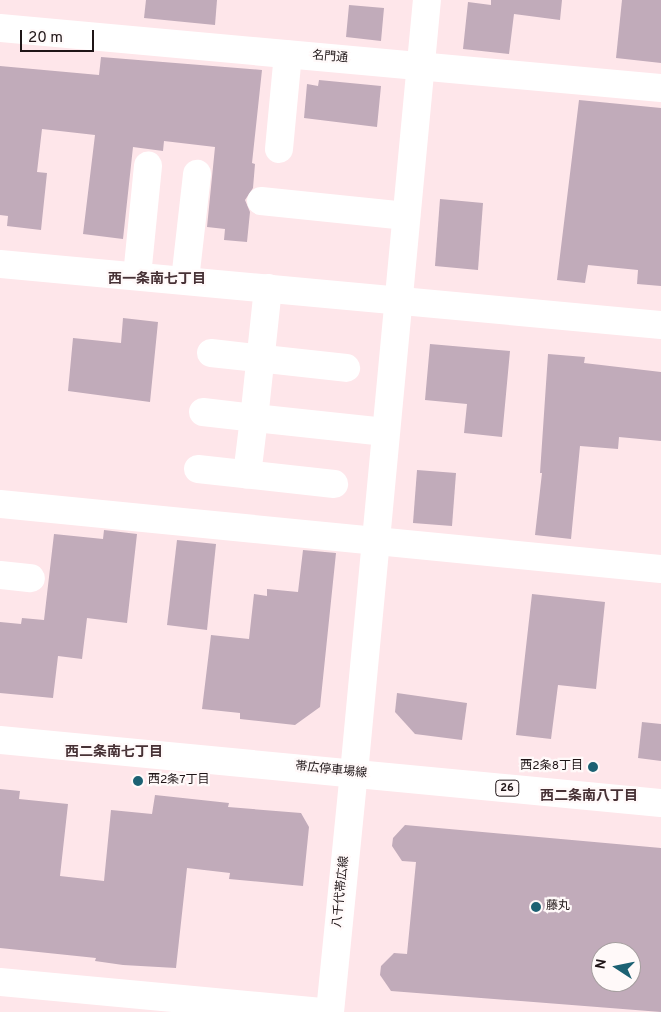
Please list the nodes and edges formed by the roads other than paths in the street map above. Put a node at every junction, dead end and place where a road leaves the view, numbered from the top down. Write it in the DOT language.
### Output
graph roads {
  1 [pos="427,0"];
  2 [pos="0,28"];
  3 [pos="288,54"];
  4 [pos="420,66"];
  5 [pos="661,88"];
  6 [pos="279,150"];
  7 [pos="148,166"];
  8 [pos="196,174"];
  9 [pos="261,201"];
  10 [pos="406,216"];
  11 [pos="0,264"];
  12 [pos="137,276"];
  13 [pos="185,280"];
  14 [pos="268,288"];
  15 [pos="398,299"];
  16 [pos="661,325"];
  17 [pos="211,353"];
  18 [pos="260,358"];
  19 [pos="346,368"];
  20 [pos="203,412"];
  21 [pos="254,418"];
  22 [pos="385,432"];
  23 [pos="198,469"];
  24 [pos="247,474"];
  25 [pos="334,484"];
  26 [pos="0,504"];
  27 [pos="375,542"];
  28 [pos="661,568"];
  29 [pos="0,575"];
  30 [pos="31,578"];
  31 [pos="0,740"];
  32 [pos="354,772"];
  33 [pos="661,803"];
  34 [pos="0,982"];
  35 [pos="322,1012"];
  36 [pos="330,1012"];
  1 -- 4 [label="street, 八千代帯広線"];
  2 -- 3 [label="street, 名門通"];
  3 -- 4 [label="street, 名門通"];
  3 -- 6 [label="street"];
  4 -- 5 [label="street, 名門通"];
  4 -- 10 [label="street, 八千代帯広線"];
  7 -- 12 [label="street"];
  8 -- 13 [label="street"];
  9 -- 10 [label="street"];
  10 -- 15 [label="street, 八千代帯広線"];
  11 -- 12 [label="street"];
  12 -- 13 [label="street"];
  13 -- 14 [label="street"];
  14 -- 15 [label="street"];
  14 -- 18 [label="street"];
  15 -- 16 [label="street"];
  15 -- 22 [label="street, 八千代帯広線"];
  17 -- 18 [label="street"];
  18 -- 19 [label="street"];
  18 -- 21 [label="street"];
  20 -- 21 [label="street"];
  21 -- 22 [label="street"];
  21 -- 24 [label="street"];
  22 -- 27 [label="street, 八千代帯広線"];
  23 -- 24 [label="street"];
  24 -- 25 [label="street"];
  26 -- 27 [label="street"];
  27 -- 28 [label="street"];
  27 -- 32 [label="street, 八千代帯広線"];
  29 -- 30 [label="street"];
  31 -- 32 [label="street, 帯広停車場線 / 26"];
  32 -- 33 [label="street, 帯広停車場線 / 26"];
  32 -- 36 [label="street, 八千代帯広線"];
  34 -- 35 [label="street"];
}
